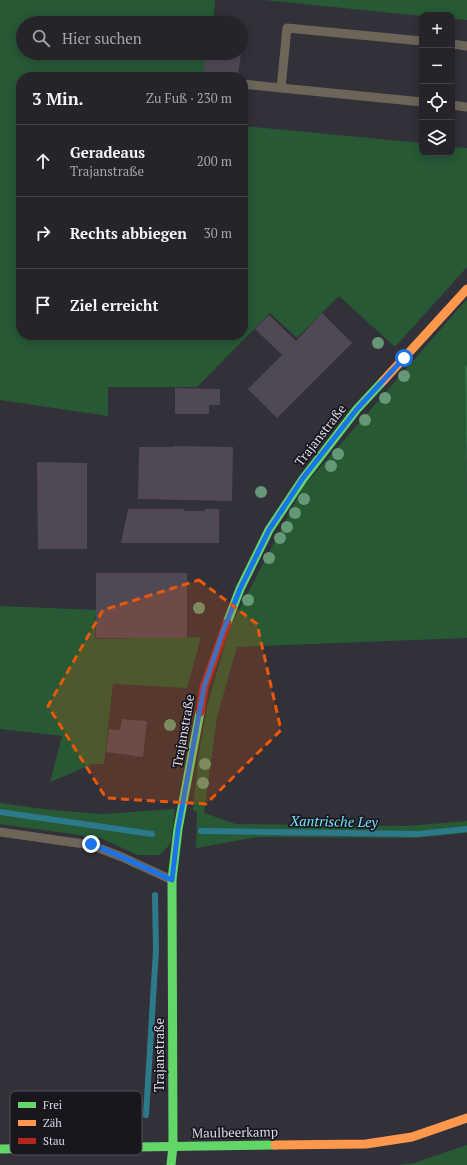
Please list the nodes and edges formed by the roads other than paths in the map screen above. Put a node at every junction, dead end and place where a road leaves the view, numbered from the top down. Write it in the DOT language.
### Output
graph roads {
  1 [pos="419,41"];
  2 [pos="455,44"];
  3 [pos="467,46"];
  4 [pos="248,85"];
  5 [pos="281,88"];
  6 [pos="419,102"];
  7 [pos="455,105"];
  8 [pos="467,107"];
  9 [pos="467,288"];
  10 [pos="0,832"];
  11 [pos="172,880"];
  12 [pos="467,1118"];
  13 [pos="173,1146"];
  14 [pos="142,1147"];
  15 [pos="0,1149"];
  16 [pos="10,1149"];
  17 [pos="172,1165"];
  1 -- 5 [label="lane"];
  2 -- 3 [label="lane"];
  4 -- 5 [label="lane"];
  5 -- 6 [label="lane"];
  7 -- 8 [label="lane"];
  9 -- 11 [label="street, Trajanstraße"];
  10 -- 11 [label="lane"];
  11 -- 13 [label="street, Trajanstraße"];
  12 -- 13 [label="street, Maulbeerkamp"];
  13 -- 14 [label="street, Maulbeerkamp"];
  13 -- 17 [label="street, Trajanstraße"];
  15 -- 16 [label="street, Maulbeerkamp"];
}
